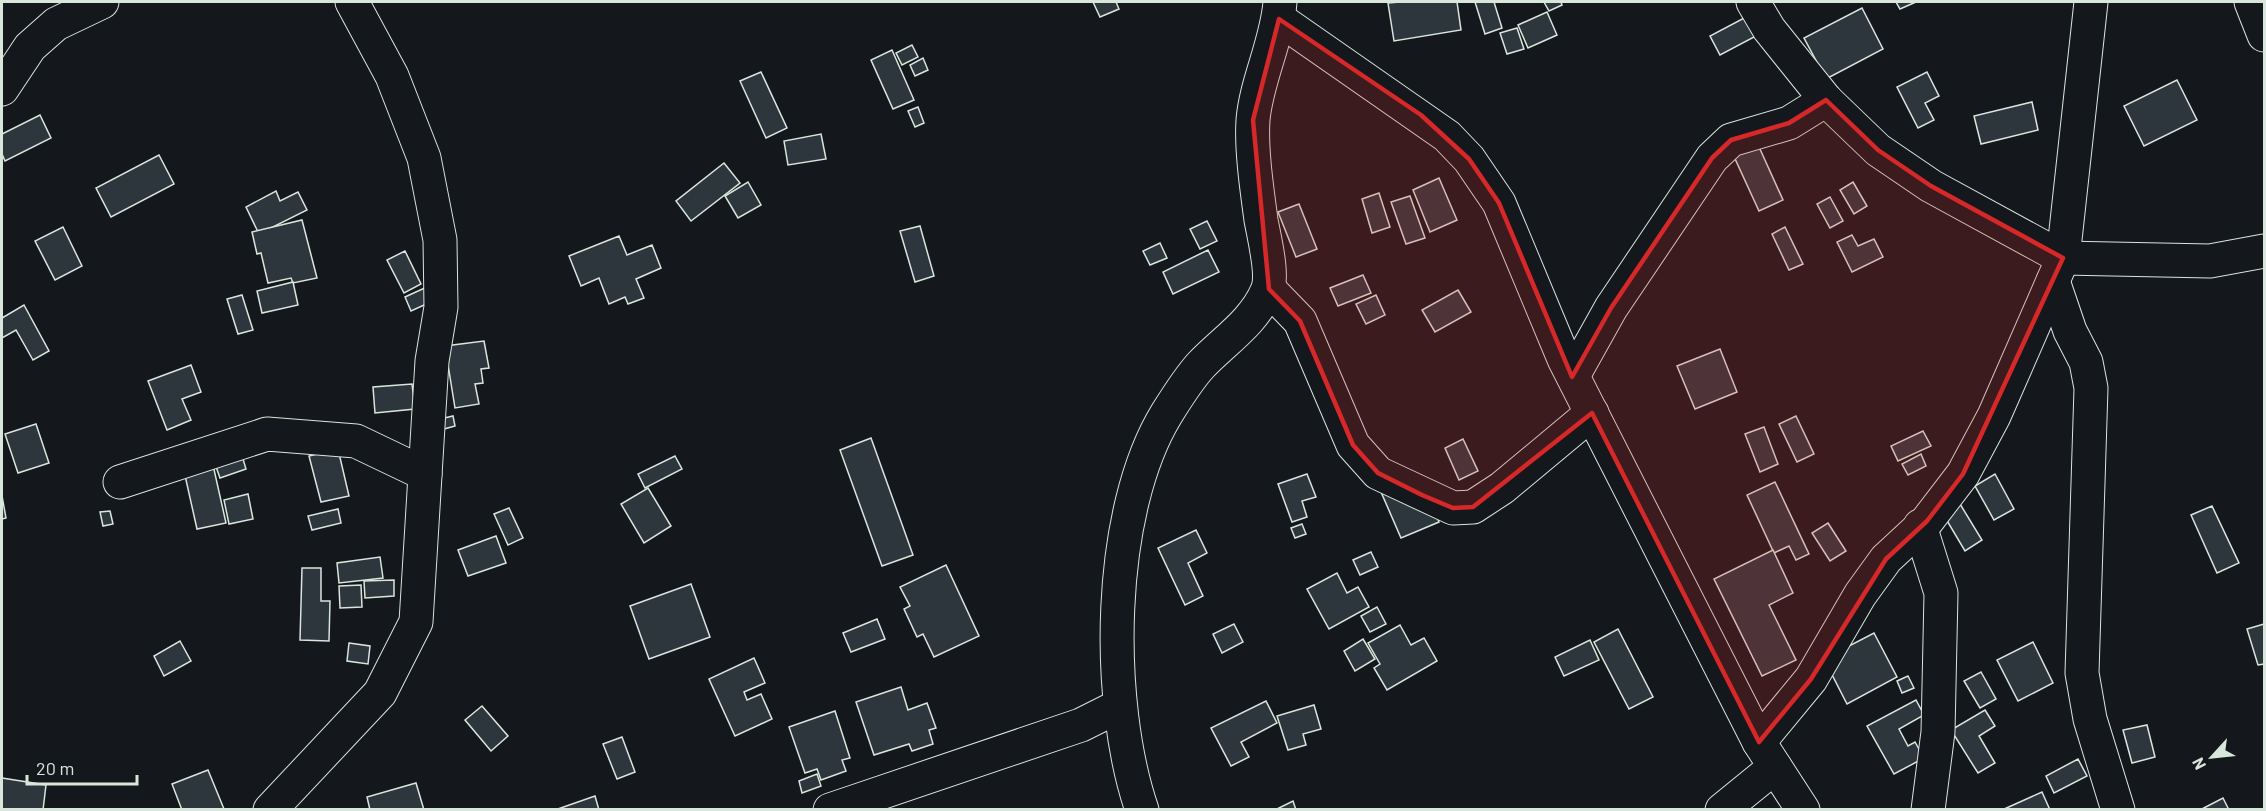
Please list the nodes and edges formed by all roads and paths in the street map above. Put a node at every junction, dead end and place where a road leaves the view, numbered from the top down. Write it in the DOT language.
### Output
graph roads {
  1 [pos="102,2"];
  2 [pos="352,2"];
  3 [pos="1753,2"];
  4 [pos="2091,2"];
  5 [pos="2251,2"];
  6 [pos="1279,10"];
  7 [pos="2265,35"];
  8 [pos="2,89"];
  9 [pos="1826,100"];
  10 [pos="2265,251"];
  11 [pos="2058,270"];
  12 [pos="1269,289"];
  13 [pos="1573,376"];
  14 [pos="1592,413"];
  15 [pos="425,474"];
  16 [pos="120,482"];
  17 [pos="1920,526"];
  18 [pos="1119,706"];
  19 [pos="1767,754"];
  20 [pos="270,810"];
  21 [pos="830,810"];
  22 [pos="1142,810"];
  23 [pos="1722,810"];
  24 [pos="1803,810"];
  25 [pos="1928,810"];
  26 [pos="2118,810"];
  1 -- 8 [label="street"];
  2 -- 15 [label="street"];
  3 -- 9 [label="street"];
  4 -- 11 [label="street"];
  5 -- 7 [label="street"];
  6 -- 12 [label="street"];
  6 -- 13 [label="street"];
  9 -- 11 [label="street"];
  9 -- 13 [label="street"];
  10 -- 11 [label="street"];
  11 -- 17 [label="street"];
  11 -- 26 [label="street"];
  12 -- 14 [label="street"];
  12 -- 18 [label="street"];
  13 -- 14 [label="street"];
  14 -- 19 [label="street"];
  15 -- 16 [label="street"];
  15 -- 20 [label="street"];
  17 -- 19 [label="street"];
  17 -- 25 [label="street"];
  18 -- 21 [label="street"];
  18 -- 22 [label="street"];
  19 -- 23 [label="street"];
  19 -- 24 [label="street"];
}
